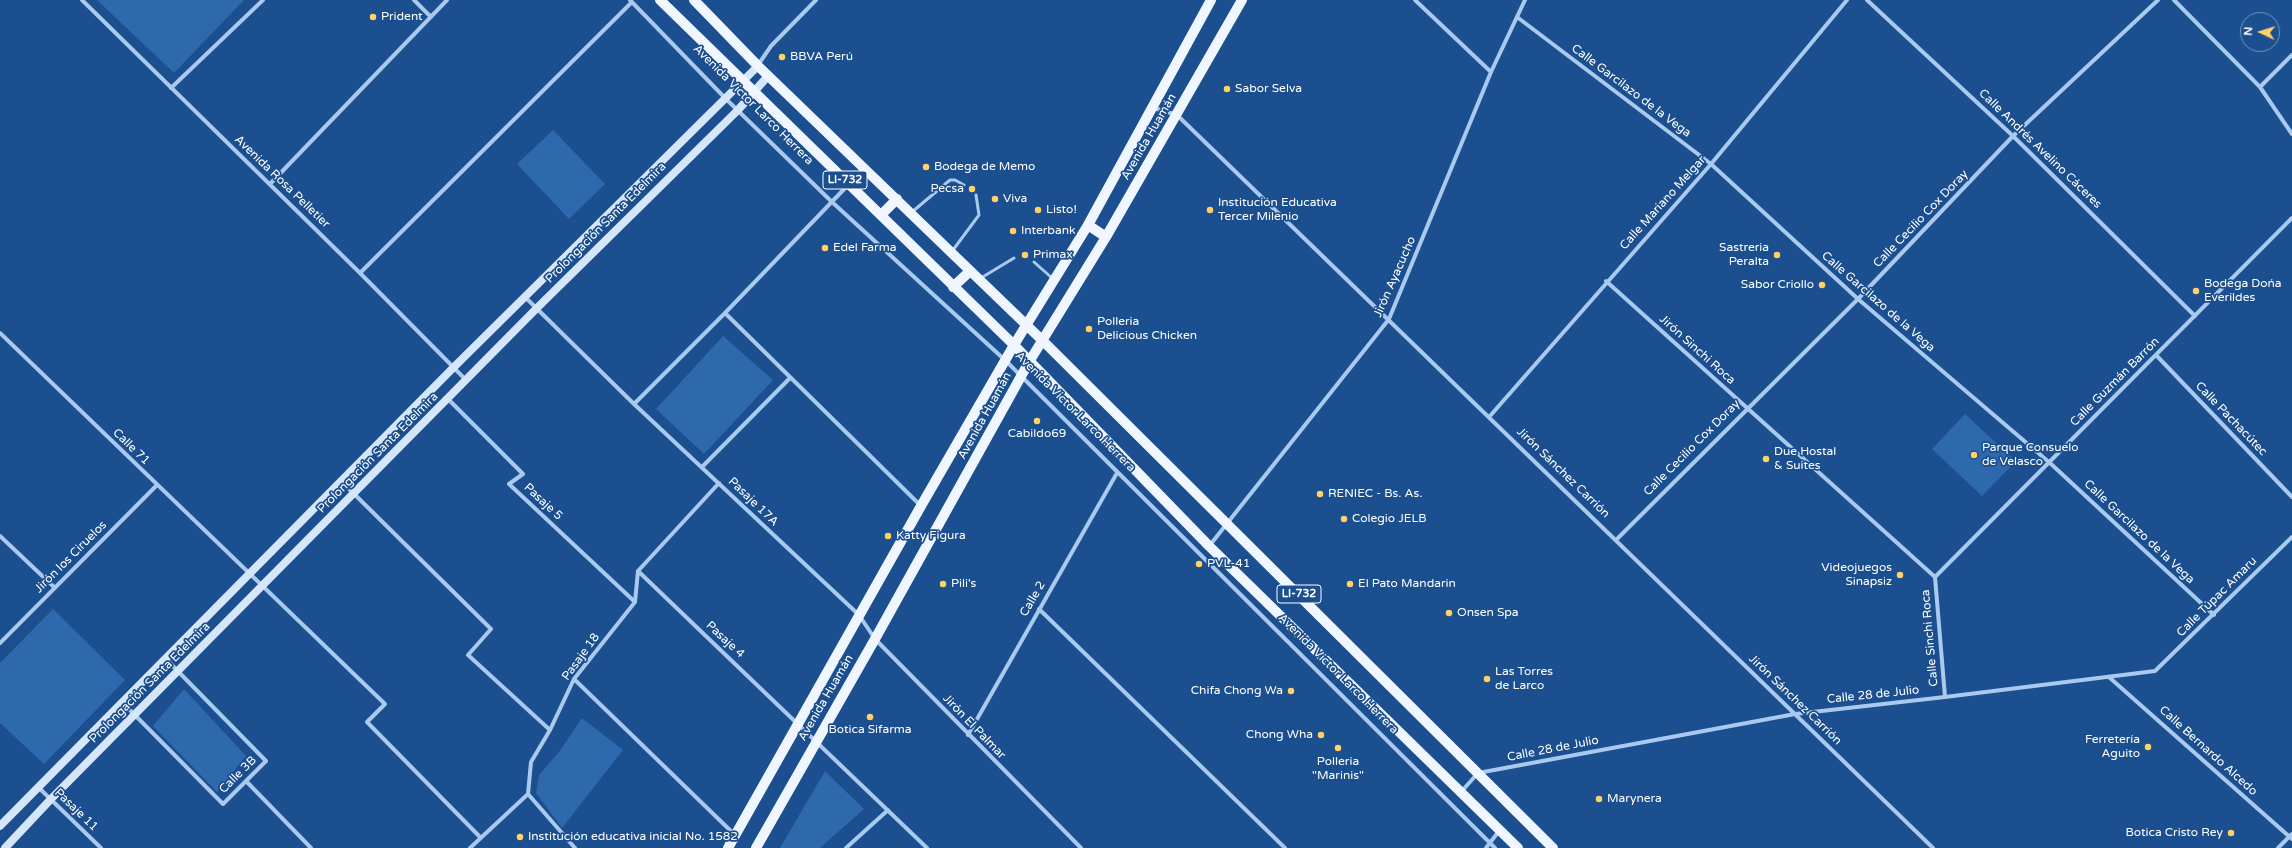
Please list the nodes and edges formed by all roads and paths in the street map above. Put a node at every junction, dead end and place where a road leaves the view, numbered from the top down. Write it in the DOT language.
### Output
graph roads {
  1 [pos="263,0"];
  2 [pos="414,0"];
  3 [pos="447,0"];
  4 [pos="660,0"];
  5 [pos="694,0"];
  6 [pos="816,0"];
  7 [pos="1211,0"];
  8 [pos="1242,0"];
  9 [pos="1415,0"];
  10 [pos="1525,0"];
  11 [pos="1847,0"];
  12 [pos="1867,0"];
  13 [pos="2158,0"];
  14 [pos="2174,0"];
  15 [pos="85,1"];
  16 [pos="631,1"];
  17 [pos="431,17"];
  18 [pos="1517,18"];
  19 [pos="2292,55"];
  20 [pos="758,66"];
  21 [pos="1491,72"];
  22 [pos="768,76"];
  23 [pos="742,82"];
  24 [pos="2260,87"];
  25 [pos="171,88"];
  26 [pos="752,92"];
  27 [pos="726,98"];
  28 [pos="1153,108"];
  29 [pos="738,110"];
  30 [pos="1177,115"];
  31 [pos="2292,134"];
  32 [pos="2014,136"];
  33 [pos="1711,164"];
  34 [pos="270,184"];
  35 [pos="849,184"];
  36 [pos="964,185"];
  37 [pos="976,195"];
  38 [pos="897,199"];
  39 [pos="832,202"];
  40 [pos="910,213"];
  41 [pos="881,215"];
  42 [pos="2292,218"];
  43 [pos="1088,225"];
  44 [pos="1106,237"];
  45 [pos="951,253"];
  46 [pos="1014,258"];
  47 [pos="1034,262"];
  48 [pos="969,272"];
  49 [pos="360,273"];
  50 [pos="978,280"];
  51 [pos="1055,280"];
  52 [pos="1606,281"];
  53 [pos="953,287"];
  54 [pos="525,297"];
  55 [pos="1858,299"];
  56 [pos="537,308"];
  57 [pos="725,313"];
  58 [pos="2195,316"];
  59 [pos="1389,319"];
  60 [pos="1027,327"];
  61 [pos="0,333"];
  62 [pos="1043,341"];
  63 [pos="1014,345"];
  64 [pos="2156,355"];
  65 [pos="1006,361"];
  66 [pos="1029,362"];
  67 [pos="453,368"];
  68 [pos="1021,377"];
  69 [pos="790,378"];
  70 [pos="466,380"];
  71 [pos="448,399"];
  72 [pos="634,404"];
  73 [pos="1746,408"];
  74 [pos="1490,416"];
  75 [pos="2050,463"];
  76 [pos="702,467"];
  77 [pos="1117,473"];
  78 [pos="342,482"];
  79 [pos="719,483"];
  80 [pos="157,485"];
  81 [pos="354,493"];
  82 [pos="2292,497"];
  83 [pos="921,506"];
  84 [pos="1228,524"];
  85 [pos="0,536"];
  86 [pos="2292,537"];
  87 [pos="1617,539"];
  88 [pos="1209,546"];
  89 [pos="638,571"];
  90 [pos="249,574"];
  91 [pos="1936,577"];
  92 [pos="262,587"];
  93 [pos="55,588"];
  94 [pos="636,602"];
  95 [pos="1039,609"];
  96 [pos="858,615"];
  97 [pos="2214,615"];
  98 [pos="876,639"];
  99 [pos="0,643"];
  100 [pos="166,659"];
  101 [pos="2155,671"];
  102 [pos="178,672"];
  103 [pos="2110,678"];
  104 [pos="574,679"];
  105 [pos="1945,697"];
  106 [pos="124,703"];
  107 [pos="135,714"];
  108 [pos="1795,714"];
  109 [pos="799,723"];
  110 [pos="550,730"];
  111 [pos="968,735"];
  112 [pos="816,742"];
  113 [pos="1478,773"];
  114 [pos="246,782"];
  115 [pos="38,787"];
  116 [pos="1461,792"];
  117 [pos="528,794"];
  118 [pos="51,799"];
  119 [pos="888,810"];
  120 [pos="0,826"];
  121 [pos="1500,830"];
  122 [pos="735,835"];
  123 [pos="2291,836"];
  124 [pos="480,837"];
  125 [pos="1491,844"];
  126 [pos="5,848"];
  127 [pos="101,848"];
  128 [pos="311,848"];
  129 [pos="470,848"];
  130 [pos="575,848"];
  131 [pos="728,848"];
  132 [pos="756,848"];
  133 [pos="846,848"];
  134 [pos="927,848"];
  135 [pos="1081,848"];
  136 [pos="1285,848"];
  137 [pos="1486,848"];
  138 [pos="1495,848"];
  139 [pos="1518,848"];
  140 [pos="1553,848"];
  141 [pos="1933,848"];
  142 [pos="2278,848"];
  1 -- 25 [label="street"];
  2 -- 17 [label="street"];
  3 -- 17 [label="street"];
  4 -- 23 [label="main road, Avenida Víctor Larco Herrera / LI-732"];
  5 -- 20 [label="main road, LI-732"];
  6 -- 20 [label="street"];
  7 -- 28 [label="main road, Avenida Huamán"];
  8 -- 30 [label="main road, Avenida Huamán"];
  9 -- 21 [label="street"];
  10 -- 18 [label="street, Jirón Ayacucho"];
  11 -- 33 [label="street, Calle Mariano Melgar"];
  12 -- 32 [label="street, Calle Andrés Avelino Cáceres"];
  13 -- 32 [label="street, Calle Cecilio Cox Doray"];
  14 -- 24 [label="street"];
  15 -- 25 [label="street, Avenida Rosa Pelletier"];
  16 -- 27 [label="street, Avenida Víctor Larco Herrera"];
  16 -- 49 [label="street"];
  17 -- 34 [label="street"];
  18 -- 21 [label="street, Jirón Ayacucho"];
  18 -- 33 [label="street, Calle Garcilazo de la Vega"];
  19 -- 24 [label="street"];
  20 -- 22 [label="main road, LI-732"];
  20 -- 23 [label="street, Prolongación Santa Edelmira"];
  21 -- 59 [label="street, Jirón Ayacucho"];
  22 -- 26 [label="street, Prolongación Santa Edelmira"];
  22 -- 38 [label="main road, LI-732"];
  23 -- 26 [label="main road, Avenida Víctor Larco Herrera / LI-732"];
  23 -- 27 [label="street, Prolongación Santa Edelmira"];
  24 -- 31 [label="street"];
  25 -- 34 [label="street, Avenida Rosa Pelletier"];
  26 -- 29 [label="street, Prolongación Santa Edelmira"];
  26 -- 35 [label="main road, Avenida Víctor Larco Herrera / LI-732"];
  27 -- 29 [label="street, Avenida Víctor Larco Herrera"];
  27 -- 54 [label="street, Prolongación Santa Edelmira"];
  28 -- 30 [label="street"];
  28 -- 43 [label="main road, Avenida Huamán"];
  29 -- 39 [label="street, Avenida Víctor Larco Herrera"];
  29 -- 56 [label="street, Prolongación Santa Edelmira"];
  30 -- 44 [label="main road, Avenida Huamán"];
  30 -- 59 [label="street, Jirón Sánchez Carrión"];
  32 -- 55 [label="street, Calle Cecilio Cox Doray"];
  32 -- 58 [label="street, Calle Andrés Avelino Cáceres"];
  33 -- 52 [label="street, Calle Mariano Melgar"];
  33 -- 55 [label="street, Calle Garcilazo de la Vega"];
  34 -- 49 [label="street, Avenida Rosa Pelletier"];
  35 -- 39 [label="street"];
  35 -- 41 [label="main road, Avenida Víctor Larco Herrera / LI-732"];
  36 -- 40 [label="lane"];
  37 -- 45 [label="lane"];
  38 -- 40 [label="main road, LI-732"];
  38 -- 41 [label="main road"];
  39 -- 57 [label="street"];
  39 -- 65 [label="street, Avenida Víctor Larco Herrera"];
  40 -- 45 [label="main road, LI-732"];
  41 -- 53 [label="main road, Avenida Víctor Larco Herrera / LI-732"];
  42 -- 58 [label="street, Calle Guzmán Barrón"];
  43 -- 44 [label="main road"];
  43 -- 51 [label="main road, Avenida Huamán"];
  44 -- 62 [label="main road, Avenida Huamán"];
  45 -- 48 [label="main road, LI-732"];
  46 -- 50 [label="lane"];
  47 -- 51 [label="lane"];
  48 -- 50 [label="main road, LI-732"];
  48 -- 53 [label="main road"];
  49 -- 67 [label="street, Avenida Rosa Pelletier"];
  50 -- 60 [label="main road, LI-732"];
  51 -- 60 [label="main road, Avenida Huamán"];
  52 -- 73 [label="street, Jirón Sinchi Roca"];
  52 -- 74 [label="street, Calle Mariano Melgar"];
  53 -- 63 [label="main road, Avenida Víctor Larco Herrera / LI-732"];
  54 -- 56 [label="street, Pasaje 17A"];
  54 -- 67 [label="street, Prolongación Santa Edelmira"];
  55 -- 73 [label="street, Calle Cecilio Cox Doray"];
  55 -- 75 [label="street, Calle Garcilazo de la Vega"];
  56 -- 70 [label="street, Prolongación Santa Edelmira"];
  56 -- 72 [label="street, Pasaje 17A"];
  57 -- 69 [label="street"];
  57 -- 72 [label="street"];
  58 -- 64 [label="street, Calle Guzmán Barrón"];
  59 -- 74 [label="street, Jirón Sánchez Carrión"];
  59 -- 84 [label="street, Jirón Ayacucho"];
  60 -- 62 [label="main road, LI-732"];
  60 -- 63 [label="main road, Avenida Huamán"];
  61 -- 80 [label="street, Calle 71"];
  62 -- 66 [label="main road, Avenida Huamán"];
  62 -- 84 [label="main road, LI-732"];
  63 -- 65 [label="main road, Avenida Huamán"];
  63 -- 66 [label="main road, Avenida Víctor Larco Herrera / LI-732"];
  64 -- 75 [label="street, Calle Guzmán Barrón"];
  64 -- 82 [label="street, Calle Pachacútec"];
  65 -- 68 [label="street, Avenida Víctor Larco Herrera"];
  65 -- 83 [label="main road, Avenida Huamán"];
  66 -- 68 [label="main road, Avenida Huamán"];
  66 -- 88 [label="main road, Avenida Víctor Larco Herrera / LI-732"];
  67 -- 70 [label="street, Avenida Rosa Pelletier"];
  67 -- 78 [label="street, Prolongación Santa Edelmira"];
  68 -- 77 [label="street, Avenida Víctor Larco Herrera"];
  68 -- 98 [label="main road, Avenida Huamán"];
  69 -- 76 [label="street"];
  69 -- 83 [label="street"];
  70 -- 71 [label="street, Prolongación Santa Edelmira"];
  71 -- 81 [label="street, Prolongación Santa Edelmira"];
  71 -- 94 [label="street, Pasaje 5"];
  72 -- 76 [label="street, Pasaje 17A"];
  73 -- 87 [label="street, Calle Cecilio Cox Doray"];
  73 -- 91 [label="street, Jirón Sinchi Roca"];
  74 -- 87 [label="street, Jirón Sánchez Carrión"];
  75 -- 91 [label="street, Calle Guzmán Barrón"];
  75 -- 97 [label="street, Calle Garcilazo de la Vega"];
  76 -- 79 [label="street, Pasaje 17A"];
  77 -- 95 [label="street, Calle 2"];
  77 -- 125 [label="street, Avenida Víctor Larco Herrera"];
  78 -- 81 [label="street"];
  78 -- 90 [label="street, Prolongación Santa Edelmira"];
  79 -- 89 [label="street"];
  79 -- 96 [label="street, Pasaje 17A"];
  80 -- 90 [label="street, Calle 71"];
  80 -- 93 [label="street, Jirón los Ciruelos"];
  81 -- 92 [label="street, Prolongación Santa Edelmira"];
  81 -- 110 [label="street"];
  83 -- 96 [label="main road, Avenida Huamán"];
  84 -- 88 [label="street, Jirón Ayacucho"];
  84 -- 113 [label="main road, LI-732"];
  85 -- 93 [label="street"];
  86 -- 97 [label="street, Calle Túpac Amaru"];
  87 -- 108 [label="street, Jirón Sánchez Carrión"];
  88 -- 116 [label="main road, Avenida Víctor Larco Herrera / LI-732"];
  89 -- 94 [label="street"];
  89 -- 109 [label="street, Pasaje 4"];
  90 -- 92 [label="street, Calle 71"];
  90 -- 100 [label="street, Prolongación Santa Edelmira"];
  91 -- 105 [label="street, Calle Sinchi Roca"];
  92 -- 102 [label="street, Prolongación Santa Edelmira"];
  92 -- 124 [label="street, Calle 71"];
  93 -- 99 [label="street, Jirón los Ciruelos"];
  94 -- 104 [label="street, Pasaje 18"];
  95 -- 111 [label="street, Calle 2"];
  95 -- 136 [label="street"];
  96 -- 98 [label="street, Jirón El Palmar"];
  96 -- 109 [label="main road, Avenida Huamán"];
  97 -- 101 [label="street, Calle Túpac Amaru"];
  98 -- 111 [label="street, Jirón El Palmar"];
  98 -- 112 [label="main road, Avenida Huamán"];
  100 -- 102 [label="street, Calle 3B"];
  100 -- 106 [label="street, Prolongación Santa Edelmira"];
  101 -- 103 [label="street, Calle 28 de Julio"];
  102 -- 107 [label="street, Prolongación Santa Edelmira"];
  102 -- 114 [label="street, Calle 3B"];
  103 -- 105 [label="street, Calle 28 de Julio"];
  103 -- 123 [label="street, Calle Bernardo Alcedo"];
  104 -- 110 [label="street, Pasaje 18"];
  104 -- 122 [label="street"];
  105 -- 108 [label="street, Calle 28 de Julio"];
  106 -- 107 [label="street, Calle 3B"];
  106 -- 115 [label="street, Prolongación Santa Edelmira"];
  107 -- 114 [label="street, Calle 3B"];
  107 -- 118 [label="street, Prolongación Santa Edelmira"];
  108 -- 113 [label="street, Calle 28 de Julio"];
  108 -- 141 [label="street, Jirón Sánchez Carrión"];
  109 -- 112 [label="street, Pasaje 4"];
  109 -- 122 [label="main road, Avenida Huamán"];
  110 -- 117 [label="street, Pasaje 18"];
  111 -- 135 [label="street, Jirón El Palmar"];
  112 -- 119 [label="street, Pasaje 4"];
  112 -- 132 [label="main road, Avenida Huamán"];
  113 -- 116 [label="street"];
  113 -- 140 [label="main road, LI-732"];
  114 -- 128 [label="street"];
  115 -- 118 [label="street, Pasaje 11"];
  115 -- 120 [label="street, Prolongación Santa Edelmira"];
  116 -- 121 [label="main road, Avenida Víctor Larco Herrera / LI-732"];
  117 -- 124 [label="street"];
  117 -- 130 [label="street"];
  118 -- 126 [label="street, Prolongación Santa Edelmira"];
  118 -- 127 [label="street, Pasaje 11"];
  119 -- 133 [label="street"];
  119 -- 134 [label="street, Pasaje 4"];
  121 -- 125 [label="street"];
  121 -- 139 [label="main road, Avenida Víctor Larco Herrera / LI-732"];
  122 -- 131 [label="main road, Avenida Huamán"];
  123 -- 142 [label="street"];
  124 -- 129 [label="street"];
  125 -- 137 [label="street"];
  125 -- 138 [label="street, Avenida Víctor Larco Herrera"];
}
